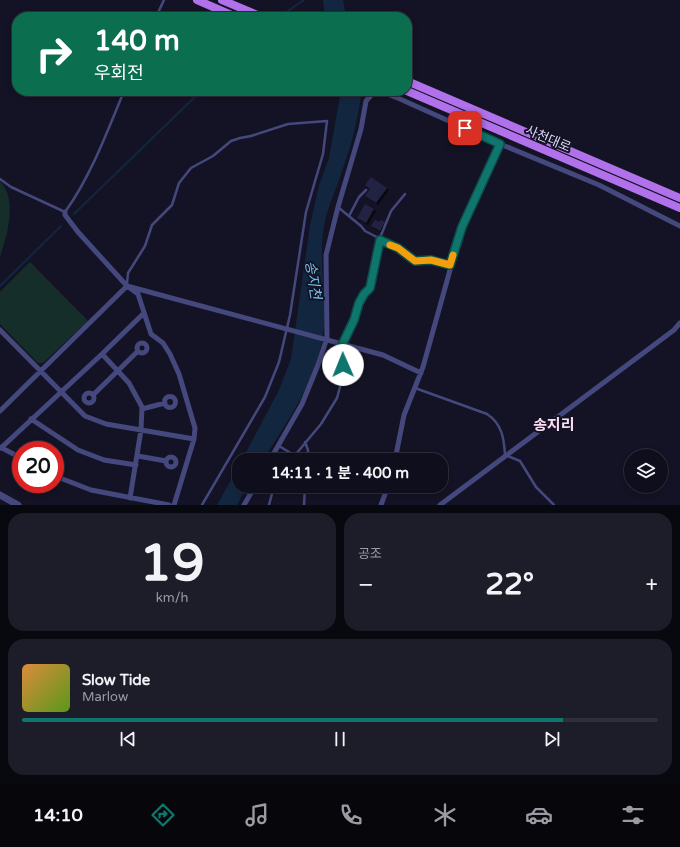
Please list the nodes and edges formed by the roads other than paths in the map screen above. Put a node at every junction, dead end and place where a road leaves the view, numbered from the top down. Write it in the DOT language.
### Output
graph roads {
  1 [pos="164,0"];
  2 [pos="197,0"];
  3 [pos="222,0"];
  4 [pos="158,12"];
  5 [pos="225,12"];
  6 [pos="250,12"];
  7 [pos="412,83"];
  8 [pos="412,93"];
  9 [pos="122,96"];
  10 [pos="370,96"];
  11 [pos="392,96"];
  12 [pos="500,144"];
  13 [pos="0,180"];
  14 [pos="366,190"];
  15 [pos="405,194"];
  16 [pos="680,198"];
  17 [pos="338,207"];
  18 [pos="680,208"];
  19 [pos="65,214"];
  20 [pos="349,216"];
  21 [pos="680,226"];
  22 [pos="380,240"];
  23 [pos="450,265"];
  24 [pos="127,286"];
  25 [pos="144,313"];
  26 [pos="680,323"];
  27 [pos="290,328"];
  28 [pos="0,330"];
  29 [pos="325,338"];
  30 [pos="343,343"];
  31 [pos="138,351"];
  32 [pos="102,354"];
  33 [pos="40,371"];
  34 [pos="118,372"];
  35 [pos="420,373"];
  36 [pos="414,388"];
  37 [pos="60,392"];
  38 [pos="93,394"];
  39 [pos="165,403"];
  40 [pos="142,410"];
  41 [pos="0,411"];
  42 [pos="31,419"];
  43 [pos="141,430"];
  44 [pos="194,439"];
  45 [pos="305,442"];
  46 [pos="279,446"];
  47 [pos="0,447"];
  48 [pos="12,453"];
  49 [pos="274,453"];
  50 [pos="291,453"];
  51 [pos="296,453"];
  52 [pos="308,453"];
  53 [pos="396,453"];
  54 [pos="505,455"];
  55 [pos="138,456"];
  56 [pos="166,461"];
  57 [pos="136,465"];
  58 [pos="64,480"];
  59 [pos="251,493"];
  60 [pos="272,493"];
  61 [pos="305,493"];
  62 [pos="385,493"];
  63 [pos="0,495"];
  64 [pos="130,498"];
  65 [pos="18,505"];
  66 [pos="169,505"];
  67 [pos="174,505"];
  68 [pos="202,505"];
  69 [pos="244,505"];
  70 [pos="269,505"];
  71 [pos="304,505"];
  72 [pos="381,505"];
  73 [pos="438,505"];
  74 [pos="554,505"];
  1 -- 4 [label="lane"];
  2 -- 5 [label="main road"];
  3 -- 6 [label="main road"];
  7 -- 16 [label="main road, 사천대로"];
  8 -- 18 [label="main road, 사천대로"];
  9 -- 19 [label="lane"];
  10 -- 17 [label="street"];
  11 -- 12 [label="street"];
  12 -- 21 [label="street"];
  12 -- 23 [label="street"];
  13 -- 19 [label="lane"];
  14 -- 20 [label="lane"];
  15 -- 22 [label="lane"];
  17 -- 20 [label="lane"];
  17 -- 29 [label="street"];
  19 -- 24 [label="street"];
  20 -- 22 [label="lane"];
  22 -- 23 [label="lane"];
  22 -- 30 [label="lane"];
  23 -- 35 [label="street"];
  24 -- 25 [label="street"];
  24 -- 27 [label="street"];
  24 -- 27 [label="lane"];
  24 -- 33 [label="street"];
  25 -- 32 [label="street"];
  25 -- 44 [label="street"];
  26 -- 54 [label="street"];
  27 -- 29 [label="street"];
  27 -- 68 [label="lane"];
  28 -- 33 [label="street"];
  29 -- 30 [label="street"];
  29 -- 46 [label="street"];
  30 -- 35 [label="street"];
  30 -- 45 [label="lane"];
  31 -- 34 [label="street"];
  32 -- 34 [label="street"];
  32 -- 37 [label="street"];
  33 -- 37 [label="street"];
  33 -- 41 [label="street"];
  34 -- 38 [label="street"];
  34 -- 40 [label="street"];
  35 -- 36 [label="street"];
  36 -- 53 [label="street"];
  36 -- 54 [label="lane"];
  37 -- 42 [label="street"];
  37 -- 43 [label="street"];
  39 -- 40 [label="street"];
  40 -- 43 [label="street"];
  42 -- 47 [label="street"];
  42 -- 57 [label="street"];
  43 -- 44 [label="street"];
  43 -- 55 [label="street"];
  44 -- 67 [label="street"];
  45 -- 51 [label="lane"];
  45 -- 52 [label="lane"];
  46 -- 49 [label="street"];
  46 -- 50 [label="lane"];
  47 -- 48 [label="street"];
  54 -- 73 [label="street"];
  54 -- 74 [label="lane"];
  55 -- 56 [label="street"];
  55 -- 57 [label="street"];
  57 -- 64 [label="street"];
  58 -- 64 [label="street"];
  59 -- 69 [label="street"];
  60 -- 70 [label="lane"];
  61 -- 71 [label="lane"];
  62 -- 72 [label="street"];
  63 -- 65 [label="street"];
  64 -- 66 [label="street"];
}
